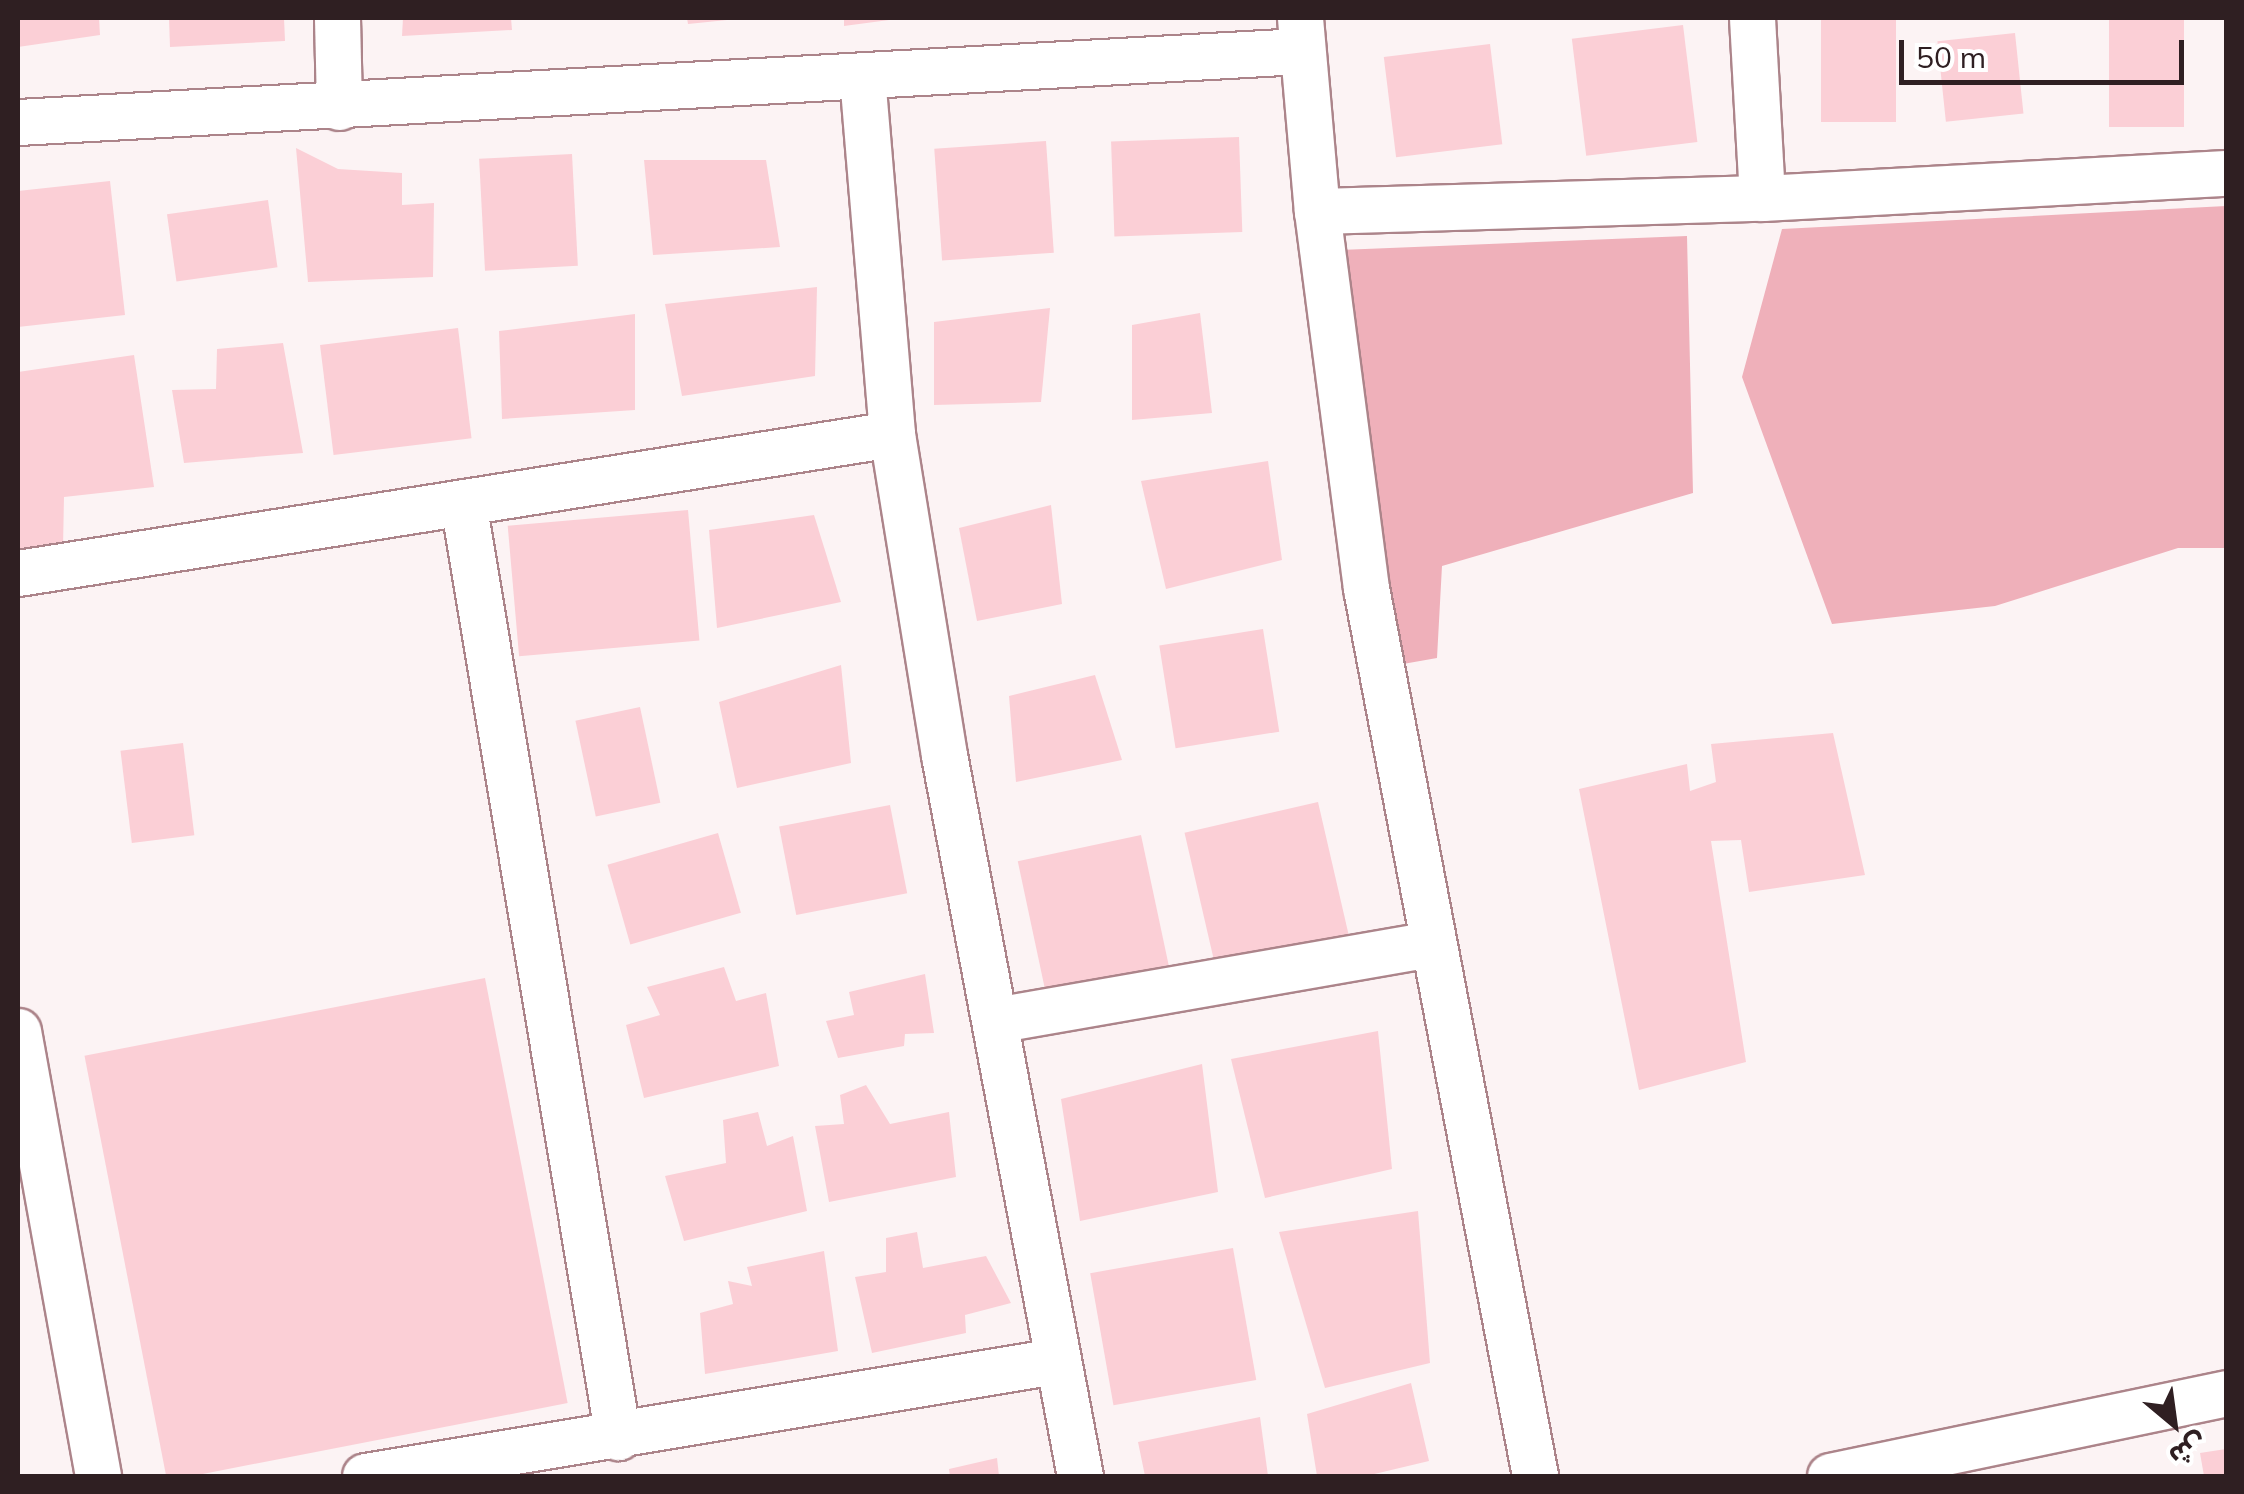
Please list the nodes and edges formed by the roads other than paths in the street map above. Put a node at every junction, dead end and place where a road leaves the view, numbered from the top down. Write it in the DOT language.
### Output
graph roads {
  1 [pos="338,18"];
  2 [pos="1752,18"];
  3 [pos="1301,34"];
  4 [pos="862,76"];
  5 [pos="338,107"];
  6 [pos="18,122"];
  7 [pos="2226,173"];
  8 [pos="1762,198"];
  9 [pos="1316,212"];
  10 [pos="892,434"];
  11 [pos="463,502"];
  12 [pos="18,573"];
  13 [pos="1430,944"];
  14 [pos="995,1020"];
  15 [pos="18,1031"];
  16 [pos="1055,1361"];
  17 [pos="2226,1393"];
  18 [pos="618,1436"];
  19 [pos="1979,1461"];
  20 [pos="98,1476"];
  21 [pos="365,1476"];
  22 [pos="1080,1476"];
  23 [pos="1535,1476"];
  24 [pos="1830,1476"];
  1 -- 5 [label="street"];
  2 -- 8 [label="street"];
  3 -- 4 [label="street"];
  3 -- 9 [label="street"];
  4 -- 5 [label="street"];
  4 -- 10 [label="street"];
  5 -- 6 [label="street"];
  7 -- 8 [label="street"];
  8 -- 9 [label="street"];
  9 -- 13 [label="street"];
  10 -- 11 [label="street"];
  10 -- 14 [label="street"];
  11 -- 12 [label="street"];
  11 -- 18 [label="street"];
  13 -- 14 [label="street"];
  13 -- 23 [label="street"];
  14 -- 16 [label="street"];
  15 -- 20 [label="street"];
  16 -- 18 [label="street"];
  16 -- 22 [label="street"];
  17 -- 19 [label="street"];
  18 -- 21 [label="street"];
  19 -- 24 [label="street"];
}
